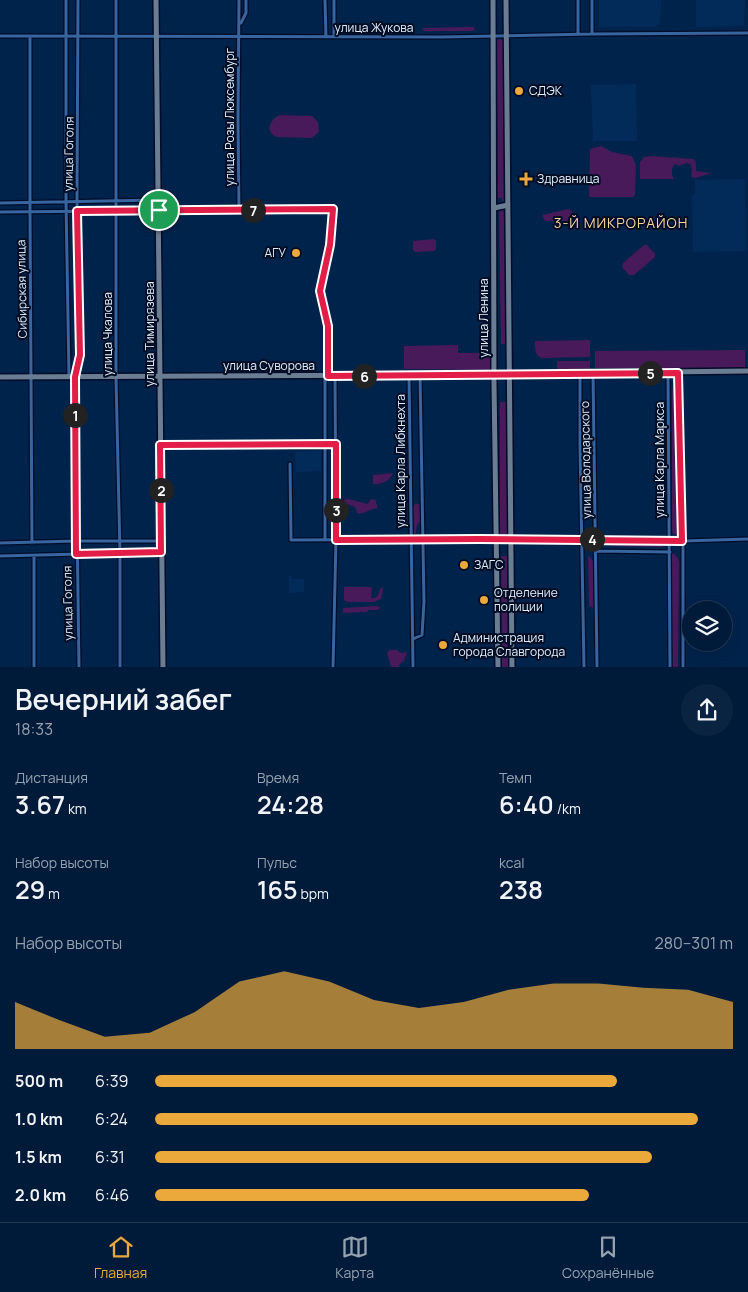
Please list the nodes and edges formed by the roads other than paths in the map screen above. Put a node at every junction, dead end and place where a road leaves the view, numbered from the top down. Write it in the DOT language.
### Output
graph roads {
  1 [pos="66,0"];
  2 [pos="78,0"];
  3 [pos="116,0"];
  4 [pos="156,0"];
  5 [pos="240,0"];
  6 [pos="246,0"];
  7 [pos="326,0"];
  8 [pos="334,0"];
  9 [pos="493,0"];
  10 [pos="506,0"];
  11 [pos="578,0"];
  12 [pos="592,0"];
  13 [pos="240,26"];
  14 [pos="748,33"];
  15 [pos="578,34"];
  16 [pos="592,34"];
  17 [pos="0,36"];
  18 [pos="30,36"];
  19 [pos="67,36"];
  20 [pos="79,36"];
  21 [pos="116,36"];
  22 [pos="156,36"];
  23 [pos="239,36"];
  24 [pos="334,36"];
  25 [pos="506,36"];
  26 [pos="326,37"];
  27 [pos="494,37"];
  28 [pos="116,200"];
  29 [pos="159,200"];
  30 [pos="66,201"];
  31 [pos="77,201"];
  32 [pos="30,202"];
  33 [pos="0,203"];
  34 [pos="508,205"];
  35 [pos="494,208"];
  36 [pos="239,209"];
  37 [pos="116,210"];
  38 [pos="159,210"];
  39 [pos="77,211"];
  40 [pos="0,212"];
  41 [pos="30,212"];
  42 [pos="66,212"];
  43 [pos="748,371"];
  44 [pos="580,373"];
  45 [pos="593,373"];
  46 [pos="668,373"];
  47 [pos="678,373"];
  48 [pos="494,374"];
  49 [pos="509,374"];
  50 [pos="420,375"];
  51 [pos="326,376"];
  52 [pos="335,376"];
  53 [pos="409,376"];
  54 [pos="75,377"];
  55 [pos="160,377"];
  56 [pos="0,378"];
  57 [pos="32,378"];
  58 [pos="69,378"];
  59 [pos="116,378"];
  60 [pos="325,444"];
  61 [pos="336,444"];
  62 [pos="160,445"];
  63 [pos="290,464"];
  64 [pos="497,539"];
  65 [pos="510,539"];
  66 [pos="583,539"];
  67 [pos="596,539"];
  68 [pos="748,539"];
  69 [pos="325,540"];
  70 [pos="336,540"];
  71 [pos="410,540"];
  72 [pos="424,540"];
  73 [pos="670,540"];
  74 [pos="76,541"];
  75 [pos="119,541"];
  76 [pos="161,541"];
  77 [pos="682,541"];
  78 [pos="0,543"];
  79 [pos="32,543"];
  80 [pos="161,552"];
  81 [pos="596,552"];
  82 [pos="670,552"];
  83 [pos="120,553"];
  84 [pos="76,554"];
  85 [pos="0,556"];
  86 [pos="34,556"];
  87 [pos="413,639"];
  88 [pos="34,667"];
  89 [pos="79,667"];
  90 [pos="120,667"];
  91 [pos="163,667"];
  92 [pos="333,667"];
  93 [pos="413,667"];
  94 [pos="498,667"];
  95 [pos="512,667"];
  96 [pos="584,667"];
  97 [pos="597,667"];
  98 [pos="670,667"];
  99 [pos="683,667"];
  1 -- 19 [label="street"];
  2 -- 20 [label="street, улица Гоголя"];
  3 -- 21 [label="street, улица Чкалова"];
  4 -- 22 [label="street, улица Тимирязева"];
  5 -- 13 [label="street, улица Розы Люксембург"];
  6 -- 13 [label="street, улица Розы Люксембург"];
  7 -- 26 [label="street"];
  8 -- 24 [label="street"];
  9 -- 27 [label="street, улица Ленина"];
  10 -- 25 [label="street, улица Ленина"];
  11 -- 15 [label="street"];
  12 -- 16 [label="street"];
  13 -- 23 [label="street, улица Розы Люксембург"];
  14 -- 16 [label="street, улица Жукова"];
  15 -- 16 [label="street, улица Жукова"];
  15 -- 25 [label="street, улица Жукова"];
  17 -- 18 [label="street, улица Жукова"];
  18 -- 19 [label="street, улица Жукова"];
  18 -- 32 [label="street, Сибирская улица"];
  19 -- 20 [label="street, улица Жукова"];
  19 -- 30 [label="street"];
  20 -- 21 [label="street, улица Жукова"];
  20 -- 31 [label="street, улица Гоголя"];
  21 -- 22 [label="street, улица Жукова"];
  21 -- 28 [label="street, улица Чкалова"];
  22 -- 23 [label="street, улица Жукова"];
  22 -- 29 [label="street, улица Тимирязева"];
  23 -- 26 [label="street, улица Жукова"];
  23 -- 36 [label="street, улица Розы Люксембург"];
  24 -- 26 [label="street, улица Жукова"];
  24 -- 27 [label="street, улица Жукова"];
  25 -- 27 [label="street, улица Жукова"];
  25 -- 34 [label="street, улица Ленина"];
  27 -- 35 [label="street, улица Ленина"];
  28 -- 29 [label="street"];
  28 -- 31 [label="street"];
  28 -- 37 [label="street, улица Чкалова"];
  29 -- 38 [label="street, улица Тимирязева"];
  30 -- 31 [label="street"];
  30 -- 32 [label="street"];
  30 -- 42 [label="street"];
  31 -- 39 [label="street, улица Гоголя"];
  32 -- 33 [label="street"];
  32 -- 41 [label="street, Сибирская улица"];
  34 -- 35 [label="street"];
  34 -- 49 [label="street, улица Ленина"];
  35 -- 48 [label="street, улица Ленина"];
  36 -- 38 [label="street"];
  36 -- 51 [label="street"];
  37 -- 38 [label="street"];
  37 -- 39 [label="street"];
  37 -- 59 [label="street, улица Чкалова"];
  38 -- 55 [label="street, улица Тимирязева"];
  39 -- 42 [label="street"];
  39 -- 54 [label="street, улица Гоголя"];
  40 -- 41 [label="street"];
  41 -- 42 [label="street"];
  41 -- 57 [label="street, Сибирская улица"];
  42 -- 58 [label="street"];
  43 -- 47 [label="street, улица Суворова"];
  44 -- 45 [label="street, улица Суворова"];
  44 -- 49 [label="street, улица Суворова"];
  44 -- 66 [label="street, улица Володарского"];
  45 -- 46 [label="street, улица Суворова"];
  45 -- 67 [label="street, улица Володарского"];
  46 -- 47 [label="street, улица Суворова"];
  46 -- 73 [label="street, улица Карла Маркса"];
  47 -- 77 [label="street, улица Карла Маркса"];
  48 -- 49 [label="street, улица Суворова"];
  48 -- 50 [label="street, улица Суворова"];
  48 -- 64 [label="street, улица Ленина"];
  49 -- 65 [label="street, улица Ленина"];
  50 -- 53 [label="street, улица Суворова"];
  50 -- 72 [label="street, улица Карла Либкнехта"];
  51 -- 52 [label="street, улица Суворова"];
  51 -- 55 [label="street, улица Суворова"];
  51 -- 60 [label="street"];
  52 -- 53 [label="street, улица Суворова"];
  52 -- 61 [label="street"];
  53 -- 71 [label="street, улица Карла Либкнехта"];
  54 -- 58 [label="street, улица Суворова"];
  54 -- 59 [label="street, улица Суворова"];
  54 -- 74 [label="street, улица Гоголя"];
  55 -- 59 [label="street, улица Суворова"];
  55 -- 62 [label="street, улица Тимирязева"];
  56 -- 57 [label="street, улица Суворова"];
  57 -- 58 [label="street, улица Суворова"];
  57 -- 79 [label="street, Сибирская улица"];
  59 -- 75 [label="street, улица Чкалова"];
  60 -- 61 [label="street"];
  60 -- 62 [label="street"];
  60 -- 69 [label="street"];
  61 -- 70 [label="street"];
  62 -- 76 [label="street, улица Тимирязева"];
  63 -- 69 [label="street"];
  64 -- 65 [label="street"];
  64 -- 72 [label="street"];
  64 -- 94 [label="street, улица Ленина"];
  65 -- 66 [label="street"];
  65 -- 95 [label="street, улица Ленина"];
  66 -- 67 [label="street"];
  66 -- 96 [label="street, улица Володарского"];
  67 -- 73 [label="street"];
  67 -- 81 [label="street, улица Володарского"];
  68 -- 77 [label="street"];
  69 -- 70 [label="street"];
  70 -- 71 [label="street"];
  70 -- 92 [label="street"];
  71 -- 72 [label="street"];
  71 -- 87 [label="street, улица Карла Либкнехта"];
  72 -- 87 [label="street, улица Карла Либкнехта"];
  73 -- 77 [label="street"];
  73 -- 82 [label="street, улица Карла Маркса"];
  74 -- 75 [label="street"];
  74 -- 79 [label="street"];
  74 -- 84 [label="street, улица Гоголя"];
  75 -- 76 [label="street"];
  75 -- 83 [label="street, улица Чкалова"];
  76 -- 80 [label="street, улица Тимирязева"];
  77 -- 99 [label="street, улица Карла Маркса"];
  78 -- 79 [label="street"];
  80 -- 83 [label="street"];
  80 -- 91 [label="street, улица Тимирязева"];
  81 -- 82 [label="street"];
  81 -- 97 [label="street, улица Володарского"];
  82 -- 98 [label="street, улица Карла Маркса"];
  83 -- 84 [label="street"];
  83 -- 90 [label="street, улица Чкалова"];
  84 -- 86 [label="street"];
  84 -- 89 [label="street, улица Гоголя"];
  85 -- 86 [label="street"];
  86 -- 88 [label="street"];
  87 -- 93 [label="street, улица Карла Либкнехта"];
}
